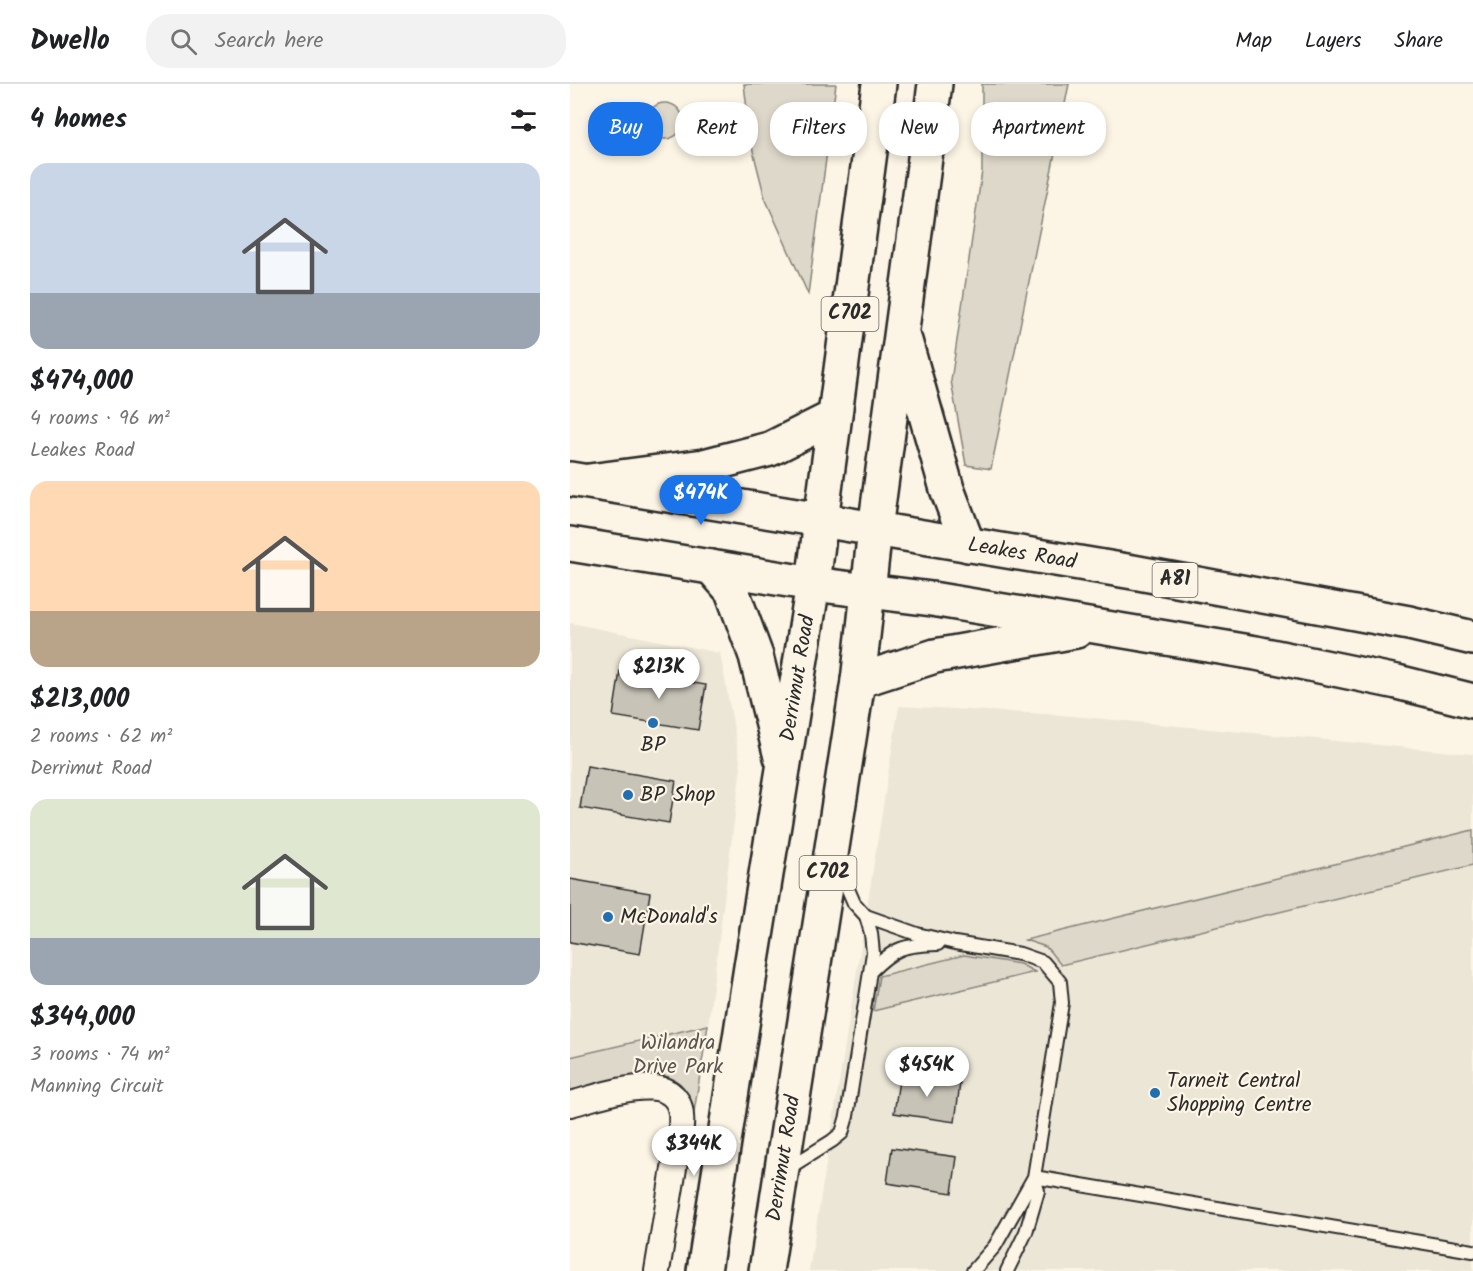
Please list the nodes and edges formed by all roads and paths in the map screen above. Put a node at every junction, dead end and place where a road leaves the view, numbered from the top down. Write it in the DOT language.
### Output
graph roads {
  1 [pos="879,84"];
  2 [pos="935,84"];
  3 [pos="901,328"];
  4 [pos="834,417"];
  5 [pos="579,480"];
  6 [pos="821,520"];
  7 [pos="875,529"];
  8 [pos="570,544"];
  9 [pos="968,545"];
  10 [pos="711,567"];
  11 [pos="813,584"];
  12 [pos="868,592"];
  13 [pos="1101,627"];
  14 [pos="1473,638"];
  15 [pos="858,681"];
  16 [pos="1473,701"];
  17 [pos="784,770"];
  18 [pos="832,845"];
  19 [pos="866,916"];
  20 [pos="955,943"];
  21 [pos="870,972"];
  22 [pos="570,1104"];
  23 [pos="782,1172"];
  24 [pos="1034,1177"];
  25 [pos="1473,1251"];
  26 [pos="657,1271"];
  27 [pos="704,1271"];
  28 [pos="766,1271"];
  29 [pos="973,1271"];
  30 [pos="1007,1271"];
  1 -- 4 [label="main road, Derrimut Road / C702"];
  2 -- 3 [label="main road, Derrimut Road / C702"];
  3 -- 7 [label="main road, Derrimut Road / C702"];
  3 -- 9 [label="main road"];
  4 -- 5 [label="main road"];
  4 -- 6 [label="main road, Derrimut Road / C702"];
  5 -- 6 [label="main road, Leakes Road"];
  6 -- 7 [label="main road, Leakes Road / A81"];
  6 -- 11 [label="main road, Derrimut Road / C702"];
  7 -- 9 [label="main road, Leakes Road / A81"];
  7 -- 12 [label="main road, Derrimut Road / C702"];
  8 -- 10 [label="main road"];
  9 -- 14 [label="main road, Leakes Road / A81"];
  10 -- 11 [label="main road"];
  10 -- 17 [label="main road"];
  11 -- 12 [label="main road"];
  11 -- 17 [label="main road, Derrimut Road / C702"];
  12 -- 13 [label="main road"];
  12 -- 15 [label="main road, Derrimut Road / C702"];
  13 -- 15 [label="main road"];
  13 -- 16 [label="main road"];
  15 -- 18 [label="main road, Derrimut Road / C702"];
  17 -- 27 [label="main road, Derrimut Road / C702"];
  18 -- 19 [label="lane"];
  18 -- 23 [label="main road, Derrimut Road / C702"];
  19 -- 20 [label="lane"];
  19 -- 21 [label="lane"];
  20 -- 21 [label="lane"];
  20 -- 24 [label="lane"];
  21 -- 23 [label="lane"];
  22 -- 26 [label="street"];
  23 -- 28 [label="main road, Derrimut Road / C702"];
  24 -- 25 [label="lane"];
  24 -- 29 [label="lane"];
  24 -- 30 [label="lane"];
}
